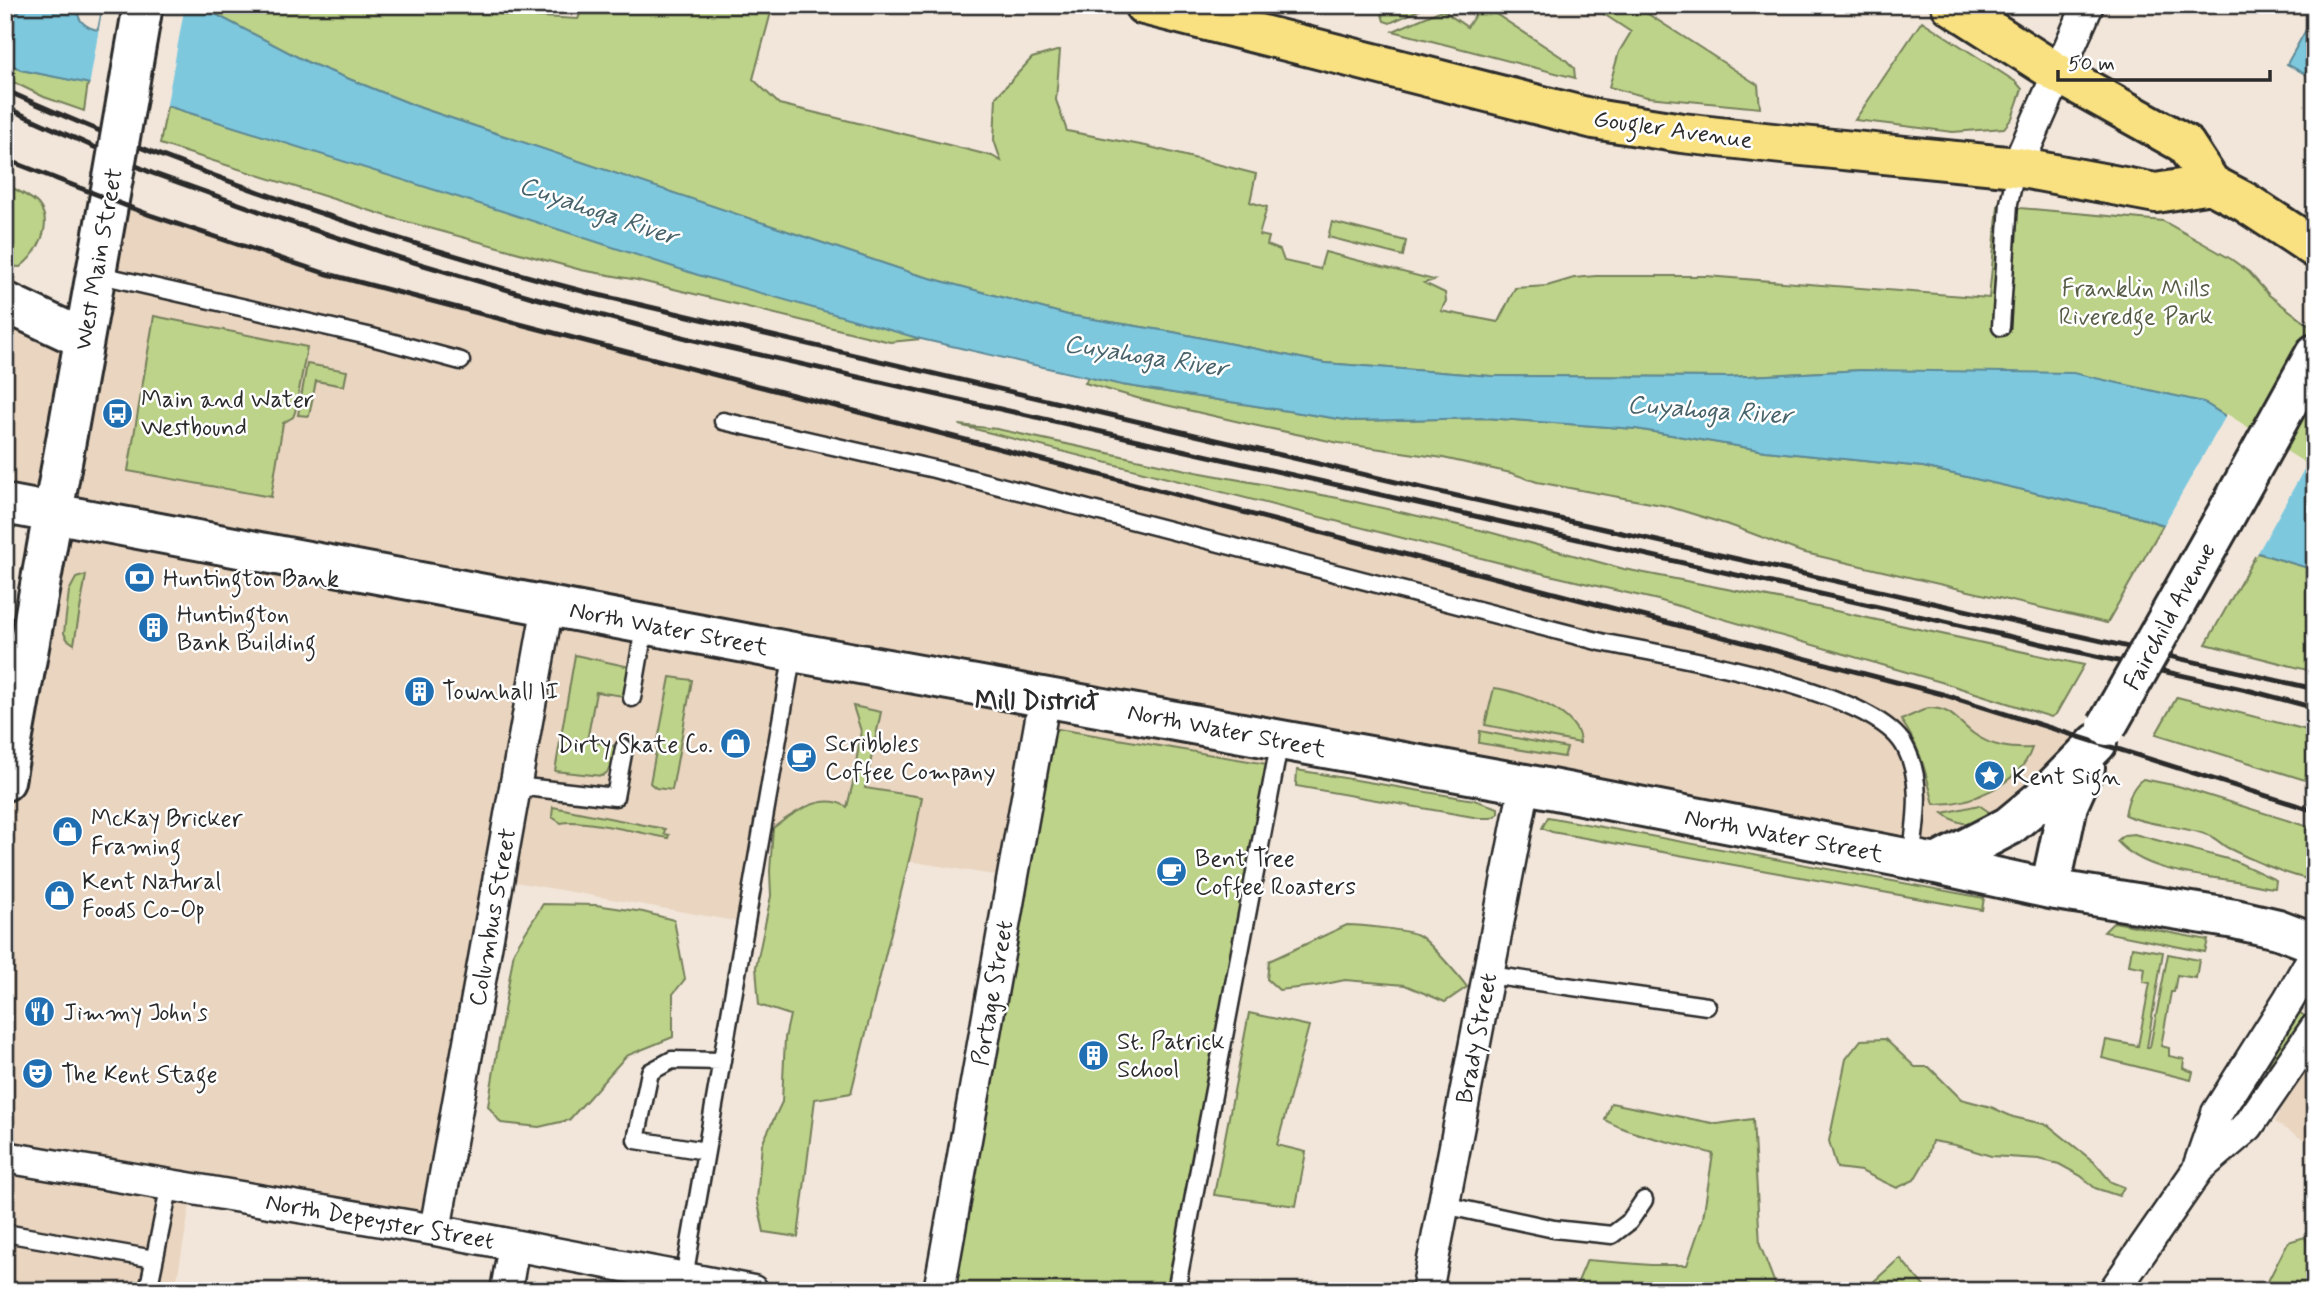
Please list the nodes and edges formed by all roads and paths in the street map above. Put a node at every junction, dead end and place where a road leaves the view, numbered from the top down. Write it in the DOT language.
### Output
graph roads {
  1 [pos="144,5"];
  2 [pos="1144,5"];
  3 [pos="1951,5"];
  4 [pos="2088,5"];
  5 [pos="2059,74"];
  6 [pos="2017,167"];
  7 [pos="2211,184"];
  8 [pos="2315,248"];
  9 [pos="96,274"];
  10 [pos="5,302"];
  11 [pos="2001,327"];
  12 [pos="83,339"];
  13 [pos="2315,354"];
  14 [pos="461,361"];
  15 [pos="723,421"];
  16 [pos="5,504"];
  17 [pos="54,512"];
  18 [pos="548,605"];
  19 [pos="645,624"];
  20 [pos="793,652"];
  21 [pos="1045,696"];
  22 [pos="632,698"];
  23 [pos="2102,734"];
  24 [pos="1280,740"];
  25 [pos="624,748"];
  26 [pos="5,780"];
  27 [pos="1525,785"];
  28 [pos="516,786"];
  29 [pos="1923,862"];
  30 [pos="2050,889"];
  31 [pos="2315,943"];
  32 [pos="2315,954"];
  33 [pos="1489,975"];
  34 [pos="1707,1006"];
  35 [pos="2315,1029"];
  36 [pos="722,1062"];
  37 [pos="706,1151"];
  38 [pos="5,1157"];
  39 [pos="2197,1171"];
  40 [pos="170,1184"];
  41 [pos="1644,1200"];
  42 [pos="1444,1205"];
  43 [pos="435,1230"];
  44 [pos="5,1233"];
  45 [pos="514,1245"];
  46 [pos="154,1259"];
  47 [pos="684,1278"];
  48 [pos="148,1291"];
  49 [pos="506,1291"];
  50 [pos="753,1291"];
  51 [pos="939,1291"];
  52 [pos="1176,1291"];
  53 [pos="1427,1291"];
  54 [pos="2114,1291"];
  1 -- 9 [label="main road, West Main Street, bridge"];
  2 -- 6 [label="main road, Gougler Avenue"];
  3 -- 5 [label="main road"];
  4 -- 5 [label="street"];
  5 -- 6 [label="street"];
  5 -- 7 [label="main road"];
  6 -- 7 [label="main road, Gougler Avenue"];
  6 -- 11 [label="lane"];
  7 -- 8 [label="main road"];
  9 -- 12 [label="main road, West Main Street"];
  9 -- 14 [label="lane"];
  10 -- 12 [label="main road"];
  12 -- 17 [label="main road, West Main Street"];
  13 -- 23 [label="main road, Fairchild Avenue, bridge"];
  15 -- 29 [label="lane"];
  16 -- 17 [label="main road, North Water Street"];
  17 -- 18 [label="main road, North Water Street"];
  17 -- 26 [label="main road, West Main Street"];
  18 -- 19 [label="main road, North Water Street"];
  18 -- 28 [label="street, Columbus Street"];
  19 -- 20 [label="main road, North Water Street"];
  19 -- 22 [label="lane"];
  20 -- 21 [label="main road, North Water Street"];
  20 -- 36 [label="lane"];
  21 -- 24 [label="main road, North Water Street"];
  21 -- 51 [label="street, Portage Street"];
  23 -- 29 [label="main road"];
  23 -- 30 [label="main road, Fairchild Avenue"];
  24 -- 27 [label="main road, North Water Street"];
  24 -- 52 [label="lane"];
  25 -- 28 [label="lane"];
  27 -- 29 [label="main road, North Water Street"];
  27 -- 33 [label="street, Brady Street"];
  28 -- 43 [label="street, Columbus Street"];
  29 -- 30 [label="main road, North Water Street"];
  30 -- 31 [label="main road, North Water Street"];
  32 -- 39 [label="street"];
  33 -- 34 [label="lane"];
  33 -- 42 [label="street, Brady Street"];
  35 -- 39 [label="street"];
  36 -- 37 [label="lane"];
  36 -- 37 [label="lane"];
  37 -- 47 [label="lane"];
  38 -- 40 [label="street, North Depeyster Street"];
  39 -- 54 [label="street"];
  40 -- 43 [label="street, North Depeyster Street"];
  40 -- 46 [label="lane"];
  41 -- 42 [label="lane"];
  42 -- 53 [label="street, Brady Street"];
  43 -- 45 [label="street, North Depeyster Street"];
  44 -- 46 [label="lane"];
  45 -- 47 [label="street, North Depeyster Street"];
  45 -- 49 [label="street"];
  46 -- 48 [label="lane"];
  47 -- 50 [label="street, North Depeyster Street"];
}
